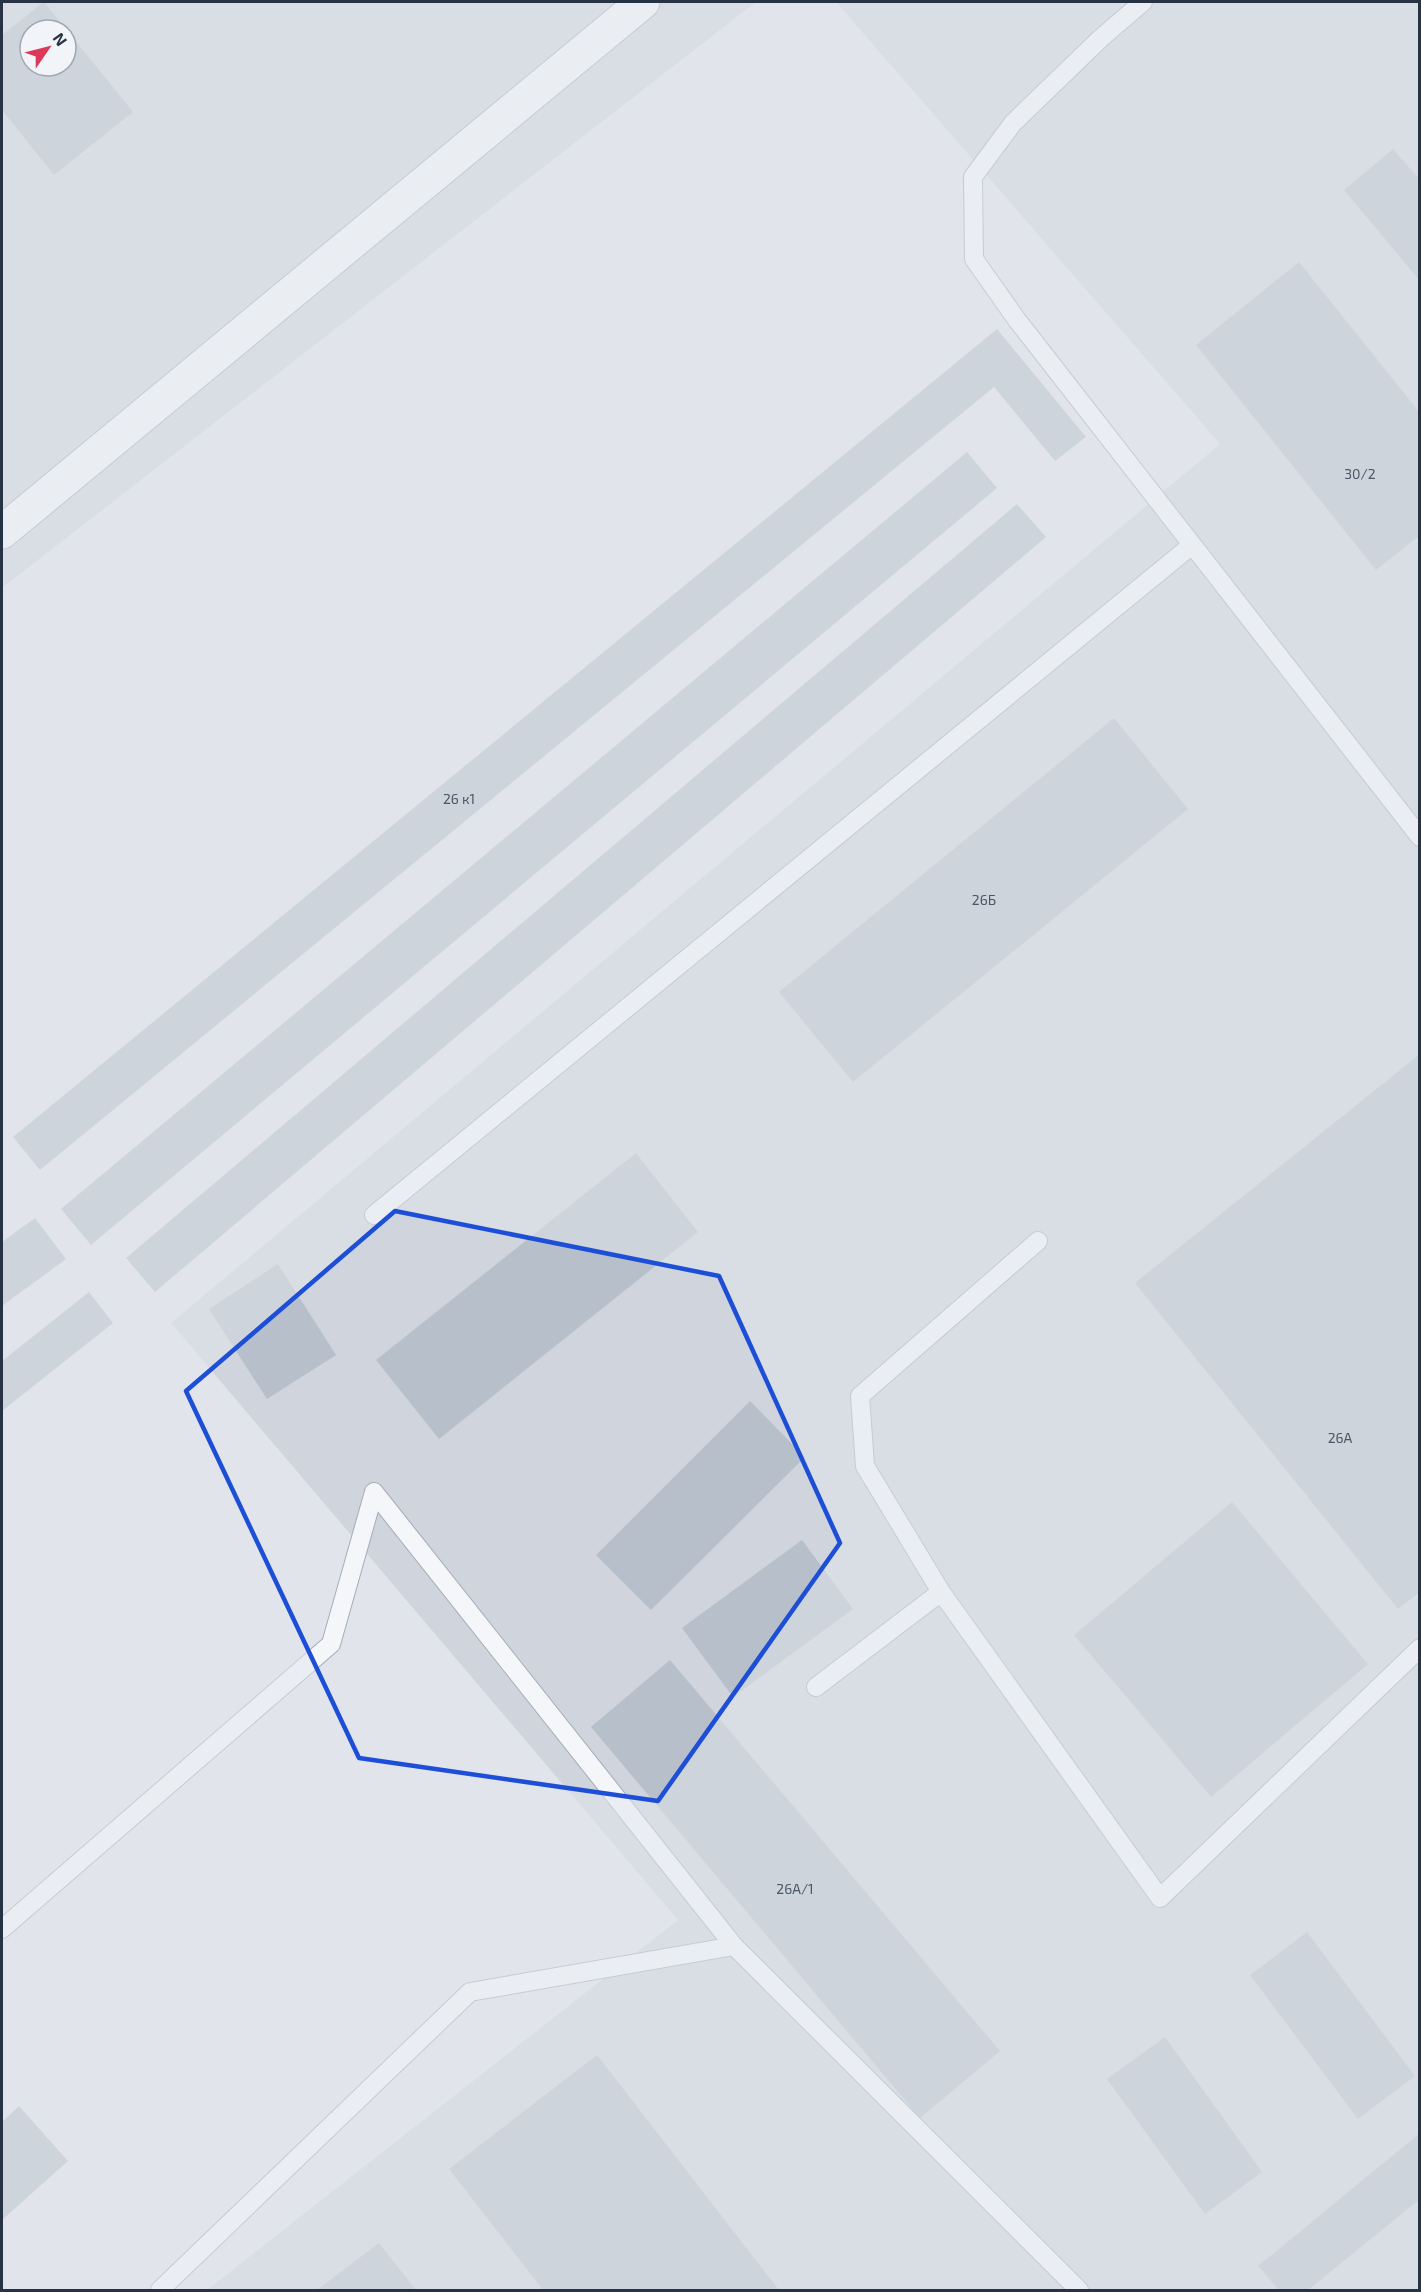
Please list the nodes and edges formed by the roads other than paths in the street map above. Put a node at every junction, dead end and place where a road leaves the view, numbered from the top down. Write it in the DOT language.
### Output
graph roads {
  1 [pos="643,2"];
  2 [pos="1143,2"];
  3 [pos="2,531"];
  4 [pos="1192,545"];
  5 [pos="1419,837"];
  6 [pos="374,1215"];
  7 [pos="1038,1241"];
  8 [pos="941,1592"];
  9 [pos="1419,1648"];
  10 [pos="816,1687"];
  11 [pos="2,1929"];
  12 [pos="734,1946"];
  13 [pos="160,2290"];
  14 [pos="1079,2290"];
  1 -- 3 [label="street"];
  2 -- 4 [label="lane"];
  4 -- 5 [label="lane"];
  4 -- 6 [label="lane"];
  7 -- 8 [label="lane"];
  8 -- 9 [label="lane"];
  8 -- 10 [label="lane"];
  11 -- 12 [label="lane"];
  12 -- 13 [label="lane"];
  12 -- 14 [label="lane"];
}
